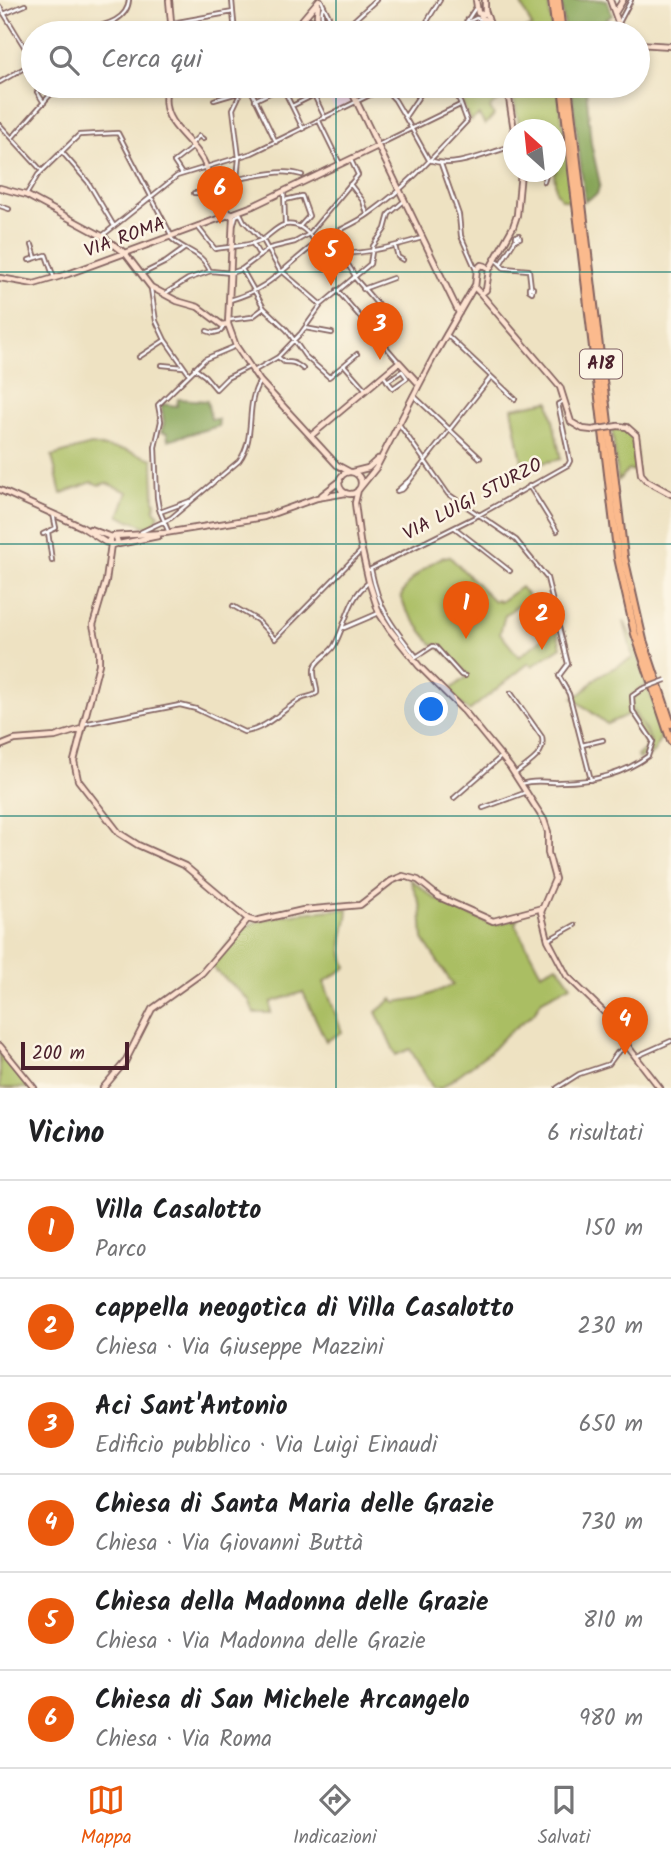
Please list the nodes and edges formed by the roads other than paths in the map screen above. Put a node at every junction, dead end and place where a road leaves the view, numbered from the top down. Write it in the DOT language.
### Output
graph roads {
  1 [pos="130,0"];
  2 [pos="169,0"];
  3 [pos="232,0"];
  4 [pos="319,0"];
  5 [pos="376,0"];
  6 [pos="440,0"];
  7 [pos="476,0"];
  8 [pos="485,0"];
  9 [pos="552,0"];
  10 [pos="558,0"];
  11 [pos="610,0"];
  12 [pos="622,0"];
  13 [pos="631,0"];
  14 [pos="25,5"];
  15 [pos="0,7"];
  16 [pos="476,7"];
  17 [pos="233,12"];
  18 [pos="310,12"];
  19 [pos="480,14"];
  20 [pos="615,14"];
  21 [pos="4,15"];
  22 [pos="317,16"];
  23 [pos="0,19"];
  24 [pos="112,21"];
  25 [pos="172,21"];
  26 [pos="183,21"];
  27 [pos="233,21"];
  28 [pos="300,21"];
  29 [pos="315,21"];
  30 [pos="319,21"];
  31 [pos="324,21"];
  32 [pos="350,21"];
  33 [pos="427,21"];
  34 [pos="467,21"];
  35 [pos="470,21"];
  36 [pos="484,21"];
  37 [pos="485,21"];
  38 [pos="555,21"];
  39 [pos="561,21"];
  40 [pos="617,21"];
  41 [pos="621,21"];
  42 [pos="21,41"];
  43 [pos="650,45"];
  44 [pos="671,46"];
  45 [pos="21,69"];
  46 [pos="0,82"];
  47 [pos="41,98"];
  48 [pos="48,98"];
  49 [pos="166,98"];
  50 [pos="221,98"];
  51 [pos="238,98"];
  52 [pos="259,98"];
  53 [pos="288,98"];
  54 [pos="308,98"];
  55 [pos="315,98"];
  56 [pos="356,98"];
  57 [pos="365,98"];
  58 [pos="393,98"];
  59 [pos="418,98"];
  60 [pos="458,98"];
  61 [pos="509,98"];
  62 [pos="563,98"];
  63 [pos="569,98"];
  64 [pos="214,100"];
  65 [pos="255,100"];
  66 [pos="358,102"];
  67 [pos="44,103"];
  68 [pos="460,105"];
  69 [pos="292,106"];
  70 [pos="405,117"];
  71 [pos="325,118"];
  72 [pos="513,119"];
  73 [pos="319,121"];
  74 [pos="0,125"];
  75 [pos="303,129"];
  76 [pos="411,129"];
  77 [pos="12,138"];
  78 [pos="203,139"];
  79 [pos="276,142"];
  80 [pos="378,146"];
  81 [pos="191,147"];
  82 [pos="503,149"];
  83 [pos="62,152"];
  84 [pos="239,158"];
  85 [pos="351,159"];
  86 [pos="429,160"];
  87 [pos="340,164"];
  88 [pos="441,164"];
  89 [pos="206,167"];
  90 [pos="42,171"];
  91 [pos="182,174"];
  92 [pos="302,175"];
  93 [pos="237,179"];
  94 [pos="520,182"];
  95 [pos="349,184"];
  96 [pos="0,188"];
  97 [pos="284,191"];
  98 [pos="400,191"];
  99 [pos="194,193"];
  100 [pos="214,193"];
  101 [pos="26,195"];
  102 [pos="151,196"];
  103 [pos="285,200"];
  104 [pos="404,201"];
  105 [pos="0,206"];
  106 [pos="9,209"];
  107 [pos="240,214"];
  108 [pos="367,215"];
  109 [pos="231,218"];
  110 [pos="285,225"];
  111 [pos="114,226"];
  112 [pos="197,226"];
  113 [pos="299,226"];
  114 [pos="309,234"];
  115 [pos="102,236"];
  116 [pos="170,236"];
  117 [pos="422,238"];
  118 [pos="516,239"];
  119 [pos="262,240"];
  120 [pos="317,242"];
  121 [pos="252,243"];
  122 [pos="32,245"];
  123 [pos="395,246"];
  124 [pos="185,248"];
  125 [pos="233,248"];
  126 [pos="44,249"];
  127 [pos="269,249"];
  128 [pos="500,249"];
  129 [pos="372,250"];
  130 [pos="125,253"];
  131 [pos="341,253"];
  132 [pos="46,255"];
  133 [pos="260,256"];
  134 [pos="36,258"];
  135 [pos="29,260"];
  136 [pos="403,260"];
  137 [pos="498,261"];
  138 [pos="472,263"];
  139 [pos="482,265"];
  140 [pos="243,269"];
  141 [pos="489,270"];
  142 [pos="211,271"];
  143 [pos="476,272"];
  144 [pos="231,273"];
  145 [pos="282,273"];
  146 [pos="142,274"];
  147 [pos="354,276"];
  148 [pos="0,278"];
  149 [pos="54,278"];
  150 [pos="393,278"];
  151 [pos="475,285"];
  152 [pos="151,287"];
  153 [pos="530,287"];
  154 [pos="487,288"];
  155 [pos="363,289"];
  156 [pos="337,290"];
  157 [pos="255,291"];
  158 [pos="479,293"];
  159 [pos="163,295"];
  160 [pos="231,299"];
  161 [pos="465,304"];
  162 [pos="321,305"];
  163 [pos="264,308"];
  164 [pos="497,310"];
  165 [pos="459,313"];
  166 [pos="226,323"];
  167 [pos="305,328"];
  168 [pos="207,331"];
  169 [pos="332,333"];
  170 [pos="446,334"];
  171 [pos="165,340"];
  172 [pos="292,340"];
  173 [pos="236,346"];
  174 [pos="385,346"];
  175 [pos="357,354"];
  176 [pos="139,357"];
  177 [pos="278,357"];
  178 [pos="399,362"];
  179 [pos="162,365"];
  180 [pos="344,365"];
  181 [pos="183,367"];
  182 [pos="194,368"];
  183 [pos="303,369"];
  184 [pos="251,370"];
  185 [pos="189,374"];
  186 [pos="383,375"];
  187 [pos="491,377"];
  188 [pos="260,381"];
  189 [pos="387,381"];
  190 [pos="419,384"];
  191 [pos="366,390"];
  192 [pos="413,395"];
  193 [pos="515,399"];
  194 [pos="564,401"];
  195 [pos="398,424"];
  196 [pos="450,430"];
  197 [pos="312,435"];
  198 [pos="381,456"];
  199 [pos="480,458"];
  200 [pos="425,462"];
  201 [pos="337,465"];
  202 [pos="351,472"];
  203 [pos="341,479"];
  204 [pos="408,481"];
  205 [pos="529,486"];
  206 [pos="0,490"];
  207 [pos="358,490"];
  208 [pos="347,493"];
  209 [pos="671,493"];
  210 [pos="317,498"];
  211 [pos="193,499"];
  212 [pos="355,503"];
  213 [pos="160,512"];
  214 [pos="53,514"];
  215 [pos="479,515"];
  216 [pos="164,522"];
  217 [pos="454,528"];
  218 [pos="557,531"];
  219 [pos="48,532"];
  220 [pos="167,533"];
  221 [pos="43,534"];
  222 [pos="137,536"];
  223 [pos="112,542"];
  224 [pos="362,550"];
  225 [pos="52,561"];
  226 [pos="369,570"];
  227 [pos="510,571"];
  228 [pos="369,582"];
  229 [pos="233,606"];
  230 [pos="379,613"];
  231 [pos="342,629"];
  232 [pos="415,657"];
  233 [pos="465,676"];
  234 [pos="669,680"];
  235 [pos="510,693"];
  236 [pos="671,723"];
  237 [pos="83,726"];
  238 [pos="603,740"];
  239 [pos="671,741"];
  240 [pos="582,745"];
  241 [pos="0,746"];
  242 [pos="502,756"];
  243 [pos="515,774"];
  244 [pos="591,780"];
  245 [pos="522,784"];
  246 [pos="527,792"];
  247 [pos="454,798"];
  248 [pos="483,808"];
  249 [pos="542,908"];
  250 [pos="248,919"];
  251 [pos="575,925"];
  252 [pos="548,940"];
  253 [pos="671,1041"];
  254 [pos="0,1046"];
  255 [pos="627,1046"];
  256 [pos="635,1057"];
  257 [pos="34,1088"];
  258 [pos="103,1088"];
  259 [pos="557,1088"];
  260 [pos="660,1088"];
  1 -- 24 [label="street"];
  2 -- 25 [label="street"];
  3 -- 17 [label="street"];
  4 -- 18 [label="street"];
  4 -- 22 [label="street"];
  4 -- 31 [label="street"];
  5 -- 32 [label="street"];
  6 -- 33 [label="street"];
  7 -- 16 [label="street"];
  8 -- 19 [label="street"];
  9 -- 38 [label="highway"];
  10 -- 39 [label="highway"];
  11 -- 12 [label="street"];
  11 -- 20 [label="street"];
  12 -- 20 [label="street"];
  13 -- 41 [label="street"];
  14 -- 21 [label="street"];
  15 -- 21 [label="street"];
  16 -- 19 [label="street"];
  16 -- 34 [label="street"];
  17 -- 26 [label="street"];
  17 -- 27 [label="street"];
  18 -- 22 [label="street"];
  18 -- 28 [label="street"];
  18 -- 29 [label="street"];
  19 -- 35 [label="street"];
  19 -- 36 [label="street"];
  19 -- 37 [label="street"];
  20 -- 40 [label="street"];
  21 -- 23 [label="street"];
  21 -- 42 [label="street"];
  22 -- 30 [label="street"];
  43 -- 44 [label="street"];
  45 -- 46 [label="street"];
  47 -- 67 [label="street"];
  48 -- 67 [label="street"];
  49 -- 81 [label="street"];
  50 -- 64 [label="street"];
  51 -- 84 [label="street"];
  52 -- 65 [label="street"];
  53 -- 69 [label="street"];
  54 -- 69 [label="street"];
  55 -- 71 [label="street"];
  56 -- 66 [label="street"];
  57 -- 66 [label="street"];
  58 -- 70 [label="street"];
  59 -- 70 [label="street"];
  60 -- 68 [label="street"];
  61 -- 72 [label="street"];
  62 -- 239 [label="highway, A18"];
  63 -- 236 [label="highway, A18"];
  65 -- 79 [label="street"];
  66 -- 71 [label="street"];
  66 -- 80 [label="street"];
  67 -- 77 [label="street"];
  68 -- 76 [label="street"];
  68 -- 86 [label="street"];
  69 -- 75 [label="street"];
  70 -- 76 [label="street"];
  71 -- 73 [label="street"];
  73 -- 75 [label="street"];
  73 -- 87 [label="street"];
  74 -- 77 [label="street"];
  75 -- 79 [label="street"];
  76 -- 80 [label="street"];
  76 -- 86 [label="street"];
  77 -- 90 [label="street"];
  78 -- 81 [label="street"];
  79 -- 84 [label="street"];
  80 -- 85 [label="street, VIA ROMA"];
  80 -- 98 [label="street"];
  81 -- 89 [label="street"];
  81 -- 91 [label="street"];
  82 -- 88 [label="street"];
  83 -- 90 [label="street"];
  83 -- 102 [label="street"];
  83 -- 111 [label="street"];
  84 -- 89 [label="street"];
  84 -- 93 [label="street"];
  85 -- 87 [label="street, VIA ROMA"];
  85 -- 95 [label="street"];
  86 -- 88 [label="street"];
  86 -- 98 [label="street"];
  87 -- 97 [label="street, VIA ROMA"];
  88 -- 138 [label="street"];
  89 -- 91 [label="street"];
  89 -- 100 [label="street"];
  90 -- 101 [label="street"];
  91 -- 102 [label="street"];
  92 -- 93 [label="street"];
  93 -- 100 [label="street"];
  94 -- 128 [label="street"];
  95 -- 108 [label="street"];
  95 -- 114 [label="street"];
  96 -- 101 [label="street"];
  97 -- 103 [label="street"];
  97 -- 107 [label="street, VIA ROMA"];
  98 -- 104 [label="street"];
  98 -- 108 [label="street"];
  99 -- 100 [label="street"];
  100 -- 109 [label="street"];
  101 -- 115 [label="street"];
  102 -- 111 [label="street"];
  102 -- 116 [label="street"];
  103 -- 110 [label="street"];
  103 -- 113 [label="street"];
  104 -- 117 [label="street"];
  104 -- 129 [label="street"];
  105 -- 106 [label="street"];
  107 -- 109 [label="street, VIA ROMA"];
  107 -- 109 [label="street"];
  107 -- 119 [label="street"];
  108 -- 120 [label="street"];
  109 -- 112 [label="street, VIA ROMA"];
  109 -- 125 [label="street"];
  110 -- 113 [label="street"];
  110 -- 119 [label="street"];
  111 -- 115 [label="street"];
  112 -- 116 [label="street, VIA ROMA"];
  112 -- 125 [label="street"];
  113 -- 114 [label="street"];
  114 -- 120 [label="street"];
  114 -- 127 [label="street"];
  115 -- 130 [label="street"];
  116 -- 124 [label="street"];
  116 -- 130 [label="street, VIA ROMA"];
  117 -- 123 [label="street"];
  117 -- 165 [label="street"];
  118 -- 137 [label="street"];
  119 -- 121 [label="street"];
  119 -- 127 [label="street"];
  120 -- 131 [label="street"];
  120 -- 145 [label="street"];
  121 -- 125 [label="street"];
  121 -- 133 [label="street"];
  122 -- 134 [label="street"];
  123 -- 129 [label="street"];
  123 -- 136 [label="street"];
  124 -- 142 [label="street"];
  124 -- 146 [label="street"];
  125 -- 144 [label="street"];
  126 -- 132 [label="street"];
  127 -- 133 [label="street"];
  127 -- 145 [label="street"];
  128 -- 137 [label="street"];
  128 -- 139 [label="street"];
  129 -- 131 [label="street"];
  129 -- 147 [label="street"];
  130 -- 146 [label="street"];
  130 -- 149 [label="street, VIA ROMA"];
  131 -- 147 [label="street"];
  132 -- 134 [label="street"];
  132 -- 149 [label="street"];
  133 -- 140 [label="street"];
  134 -- 135 [label="street"];
  137 -- 141 [label="street"];
  137 -- 153 [label="street"];
  138 -- 139 [label="street"];
  138 -- 143 [label="street"];
  139 -- 141 [label="street"];
  139 -- 143 [label="street"];
  140 -- 144 [label="street"];
  140 -- 157 [label="street"];
  141 -- 154 [label="street"];
  142 -- 144 [label="street"];
  142 -- 159 [label="street"];
  143 -- 151 [label="street"];
  144 -- 160 [label="street"];
  145 -- 157 [label="street"];
  145 -- 162 [label="street"];
  146 -- 152 [label="street"];
  147 -- 155 [label="street"];
  147 -- 156 [label="street"];
  148 -- 149 [label="street, VIA ROMA"];
  150 -- 155 [label="street"];
  151 -- 158 [label="street"];
  151 -- 161 [label="street"];
  152 -- 159 [label="street"];
  152 -- 171 [label="street"];
  154 -- 158 [label="street"];
  154 -- 164 [label="street"];
  155 -- 174 [label="street"];
  156 -- 162 [label="street"];
  156 -- 174 [label="street"];
  157 -- 160 [label="street"];
  157 -- 163 [label="street"];
  158 -- 161 [label="street"];
  158 -- 164 [label="street"];
  159 -- 166 [label="street"];
  160 -- 166 [label="street"];
  161 -- 165 [label="street"];
  162 -- 167 [label="street"];
  163 -- 166 [label="street"];
  163 -- 172 [label="street"];
  164 -- 194 [label="street"];
  165 -- 170 [label="street"];
  166 -- 168 [label="street"];
  166 -- 173 [label="street"];
  167 -- 169 [label="street"];
  167 -- 172 [label="street"];
  170 -- 187 [label="street"];
  170 -- 190 [label="street"];
  171 -- 176 [label="street"];
  171 -- 181 [label="street"];
  172 -- 177 [label="street"];
  172 -- 180 [label="street"];
  173 -- 182 [label="street"];
  173 -- 184 [label="street"];
  174 -- 178 [label="street"];
  175 -- 180 [label="street"];
  177 -- 183 [label="street"];
  177 -- 184 [label="street"];
  178 -- 186 [label="street"];
  178 -- 190 [label="street"];
  179 -- 181 [label="street"];
  180 -- 191 [label="street"];
  181 -- 185 [label="street"];
  182 -- 184 [label="street"];
  182 -- 185 [label="street"];
  184 -- 188 [label="street"];
  185 -- 213 [label="street"];
  186 -- 189 [label="street"];
  186 -- 191 [label="street"];
  187 -- 193 [label="street"];
  187 -- 196 [label="street"];
  188 -- 197 [label="street"];
  188 -- 211 [label="street"];
  189 -- 189 [label="street"];
  190 -- 192 [label="street"];
  191 -- 197 [label="street"];
  192 -- 195 [label="street"];
  192 -- 196 [label="street"];
  194 -- 205 [label="street, VIA LUIGI STURZO"];
  194 -- 209 [label="street, bridge"];
  195 -- 198 [label="street"];
  195 -- 200 [label="street"];
  196 -- 199 [label="street"];
  196 -- 200 [label="street"];
  197 -- 201 [label="street"];
  198 -- 202 [label="street"];
  198 -- 207 [label="street"];
  200 -- 204 [label="street"];
  200 -- 215 [label="street"];
  201 -- 202 [label="street"];
  201 -- 203 [label="street"];
  202 -- 203 [label="street"];
  202 -- 207 [label="street"];
  203 -- 208 [label="street"];
  203 -- 210 [label="street"];
  205 -- 215 [label="street, VIA LUIGI STURZO"];
  205 -- 218 [label="street"];
  206 -- 214 [label="street"];
  207 -- 208 [label="street"];
  207 -- 212 [label="street"];
  208 -- 210 [label="street"];
  208 -- 212 [label="street"];
  210 -- 220 [label="street"];
  211 -- 213 [label="street"];
  211 -- 216 [label="street"];
  212 -- 224 [label="street"];
  213 -- 216 [label="street"];
  214 -- 219 [label="street"];
  214 -- 223 [label="street"];
  215 -- 217 [label="street, VIA LUIGI STURZO"];
  215 -- 240 [label="street"];
  216 -- 220 [label="street"];
  216 -- 222 [label="street"];
  217 -- 226 [label="street, VIA LUIGI STURZO"];
  217 -- 227 [label="street"];
  219 -- 221 [label="street"];
  219 -- 225 [label="street"];
  220 -- 222 [label="street"];
  220 -- 223 [label="street"];
  222 -- 223 [label="street"];
  223 -- 237 [label="street"];
  224 -- 226 [label="street"];
  224 -- 229 [label="street"];
  226 -- 228 [label="street"];
  226 -- 232 [label="street"];
  228 -- 230 [label="street"];
  228 -- 231 [label="street"];
  230 -- 231 [label="street"];
  230 -- 232 [label="street"];
  231 -- 237 [label="street"];
  232 -- 233 [label="street"];
  232 -- 242 [label="street"];
  234 -- 244 [label="street, bridge"];
  235 -- 243 [label="street"];
  237 -- 241 [label="street"];
  237 -- 250 [label="street"];
  238 -- 240 [label="street"];
  240 -- 244 [label="street"];
  242 -- 243 [label="street"];
  242 -- 247 [label="street"];
  243 -- 245 [label="street"];
  244 -- 245 [label="street"];
  245 -- 246 [label="street"];
  246 -- 248 [label="street"];
  246 -- 249 [label="street"];
  249 -- 250 [label="street"];
  249 -- 252 [label="street"];
  250 -- 258 [label="street"];
  251 -- 252 [label="street"];
  252 -- 255 [label="street"];
  253 -- 256 [label="street"];
  254 -- 257 [label="street"];
  255 -- 256 [label="street"];
  255 -- 259 [label="street"];
  256 -- 260 [label="street"];
}
